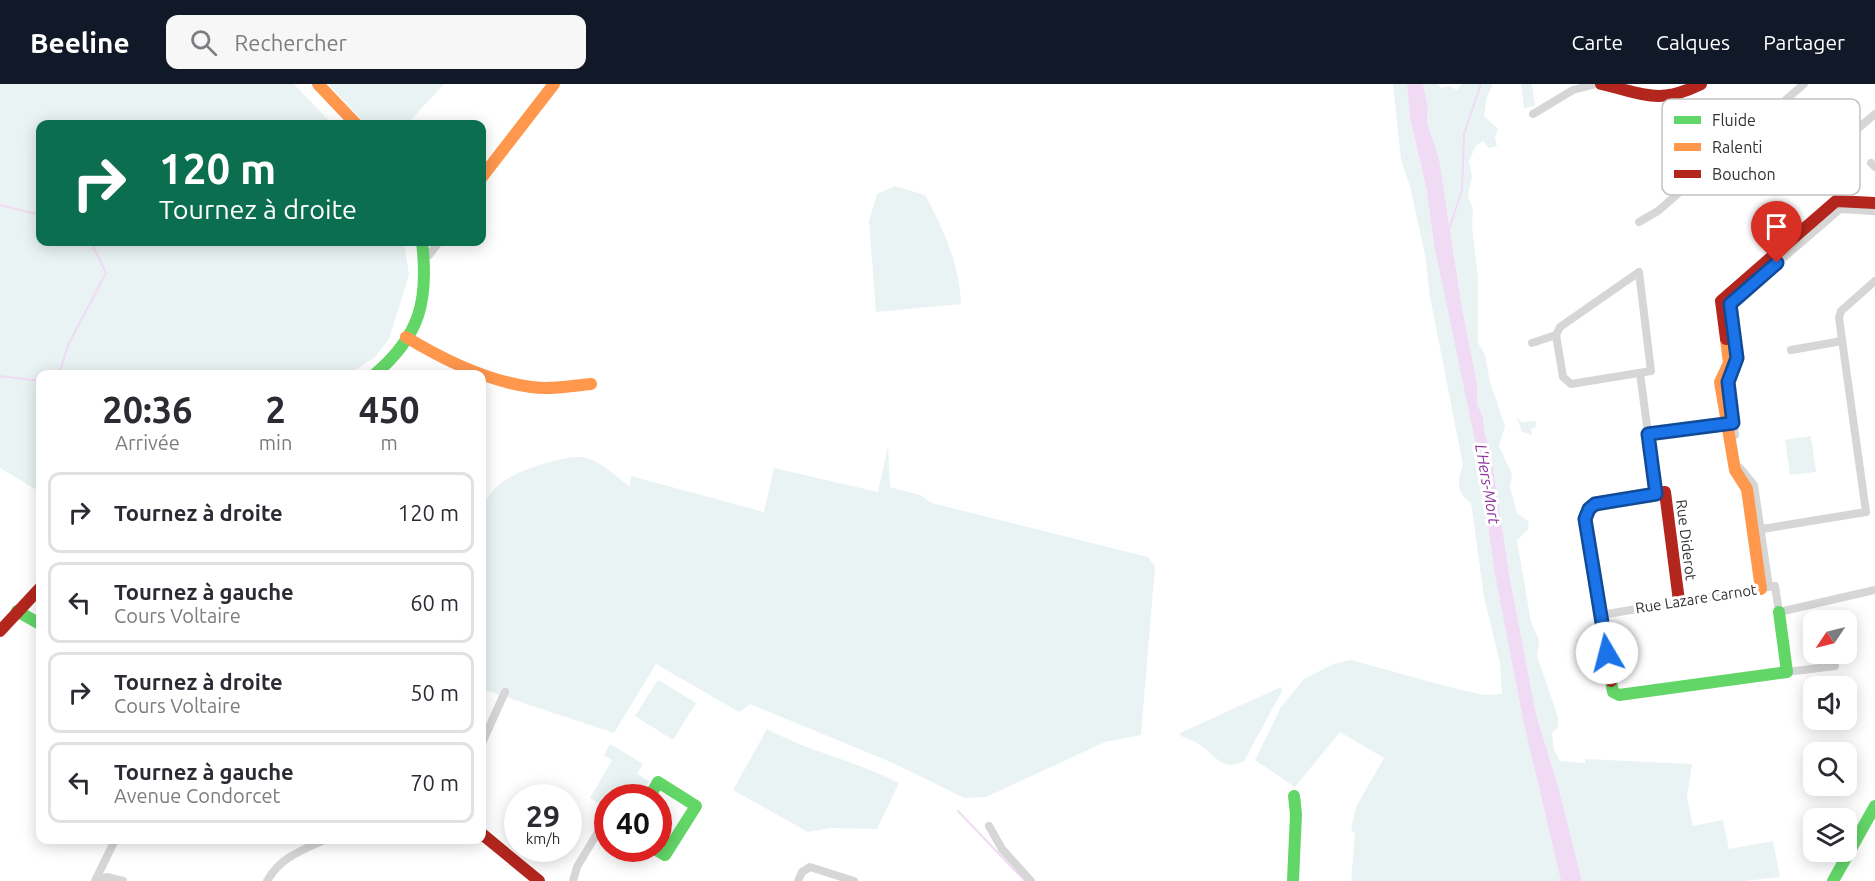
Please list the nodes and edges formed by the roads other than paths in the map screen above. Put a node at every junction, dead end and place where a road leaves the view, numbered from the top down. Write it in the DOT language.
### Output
graph roads {
  1 [pos="318,84"];
  2 [pos="554,84"];
  3 [pos="1596,84"];
  4 [pos="1601,84"];
  5 [pos="1701,84"];
  6 [pos="1804,84"];
  7 [pos="1621,86"];
  8 [pos="1787,99"];
  9 [pos="1533,114"];
  10 [pos="1875,114"];
  11 [pos="352,120"];
  12 [pos="1860,127"];
  13 [pos="486,172"];
  14 [pos="1676,195"];
  15 [pos="1874,208"];
  16 [pos="1639,222"];
  17 [pos="423,246"];
  18 [pos="436,246"];
  19 [pos="429,255"];
  20 [pos="1875,281"];
  21 [pos="1556,335"];
  22 [pos="408,338"];
  23 [pos="1842,342"];
  24 [pos="1532,343"];
  25 [pos="1791,350"];
  26 [pos="379,370"];
  27 [pos="482,370"];
  28 [pos="486,371"];
  29 [pos="1640,373"];
  30 [pos="591,384"];
  31 [pos="1730,423"];
  32 [pos="1648,434"];
  33 [pos="1656,494"];
  34 [pos="1757,530"];
  35 [pos="1765,588"];
  36 [pos="1875,590"];
  37 [pos="36,592"];
  38 [pos="1679,601"];
  39 [pos="17,611"];
  40 [pos="1779,612"];
  41 [pos="1602,615"];
  42 [pos="36,622"];
  43 [pos="0,631"];
  44 [pos="1835,666"];
  45 [pos="1787,672"];
  46 [pos="505,692"];
  47 [pos="486,733"];
  48 [pos="672,791"];
  49 [pos="1294,796"];
  50 [pos="1875,806"];
  51 [pos="989,826"];
  52 [pos="486,837"];
  53 [pos="594,839"];
  54 [pos="112,844"];
  55 [pos="316,844"];
  56 [pos="672,845"];
  57 [pos="96,880"];
  58 [pos="123,881"];
  59 [pos="267,881"];
  60 [pos="539,881"];
  61 [pos="573,881"];
  62 [pos="798,881"];
  63 [pos="854,881"];
  64 [pos="1031,881"];
  65 [pos="1293,881"];
  66 [pos="1833,881"];
  1 -- 11 [label="street"];
  2 -- 13 [label="street"];
  3 -- 9 [label="street"];
  4 -- 7 [label="street"];
  5 -- 7 [label="street"];
  6 -- 8 [label="street"];
  10 -- 12 [label="street"];
  14 -- 16 [label="street"];
  15 -- 31 [label="street"];
  17 -- 22 [label="street"];
  18 -- 19 [label="street"];
  20 -- 23 [label="street"];
  21 -- 24 [label="street"];
  21 -- 29 [label="street"];
  21 -- 29 [label="street"];
  22 -- 26 [label="street"];
  22 -- 27 [label="street"];
  23 -- 25 [label="street"];
  23 -- 34 [label="street"];
  28 -- 30 [label="street"];
  29 -- 32 [label="street"];
  31 -- 32 [label="street"];
  31 -- 34 [label="street"];
  32 -- 33 [label="street"];
  33 -- 38 [label="street, Rue Diderot"];
  33 -- 41 [label="street"];
  34 -- 35 [label="street"];
  35 -- 38 [label="street, Rue Lazare Carnot"];
  35 -- 40 [label="street, Rue Lazare Carnot"];
  36 -- 40 [label="street"];
  37 -- 39 [label="street"];
  38 -- 41 [label="street, Rue Lazare Carnot"];
  39 -- 42 [label="street"];
  39 -- 43 [label="street"];
  40 -- 45 [label="street"];
  41 -- 45 [label="street"];
  44 -- 45 [label="street"];
  46 -- 47 [label="street"];
  48 -- 56 [label="street"];
  49 -- 65 [label="street"];
  50 -- 66 [label="street"];
  51 -- 64 [label="street"];
  52 -- 60 [label="street"];
  53 -- 61 [label="street"];
  54 -- 57 [label="street"];
  55 -- 59 [label="street"];
  57 -- 58 [label="street"];
  62 -- 63 [label="street"];
}
